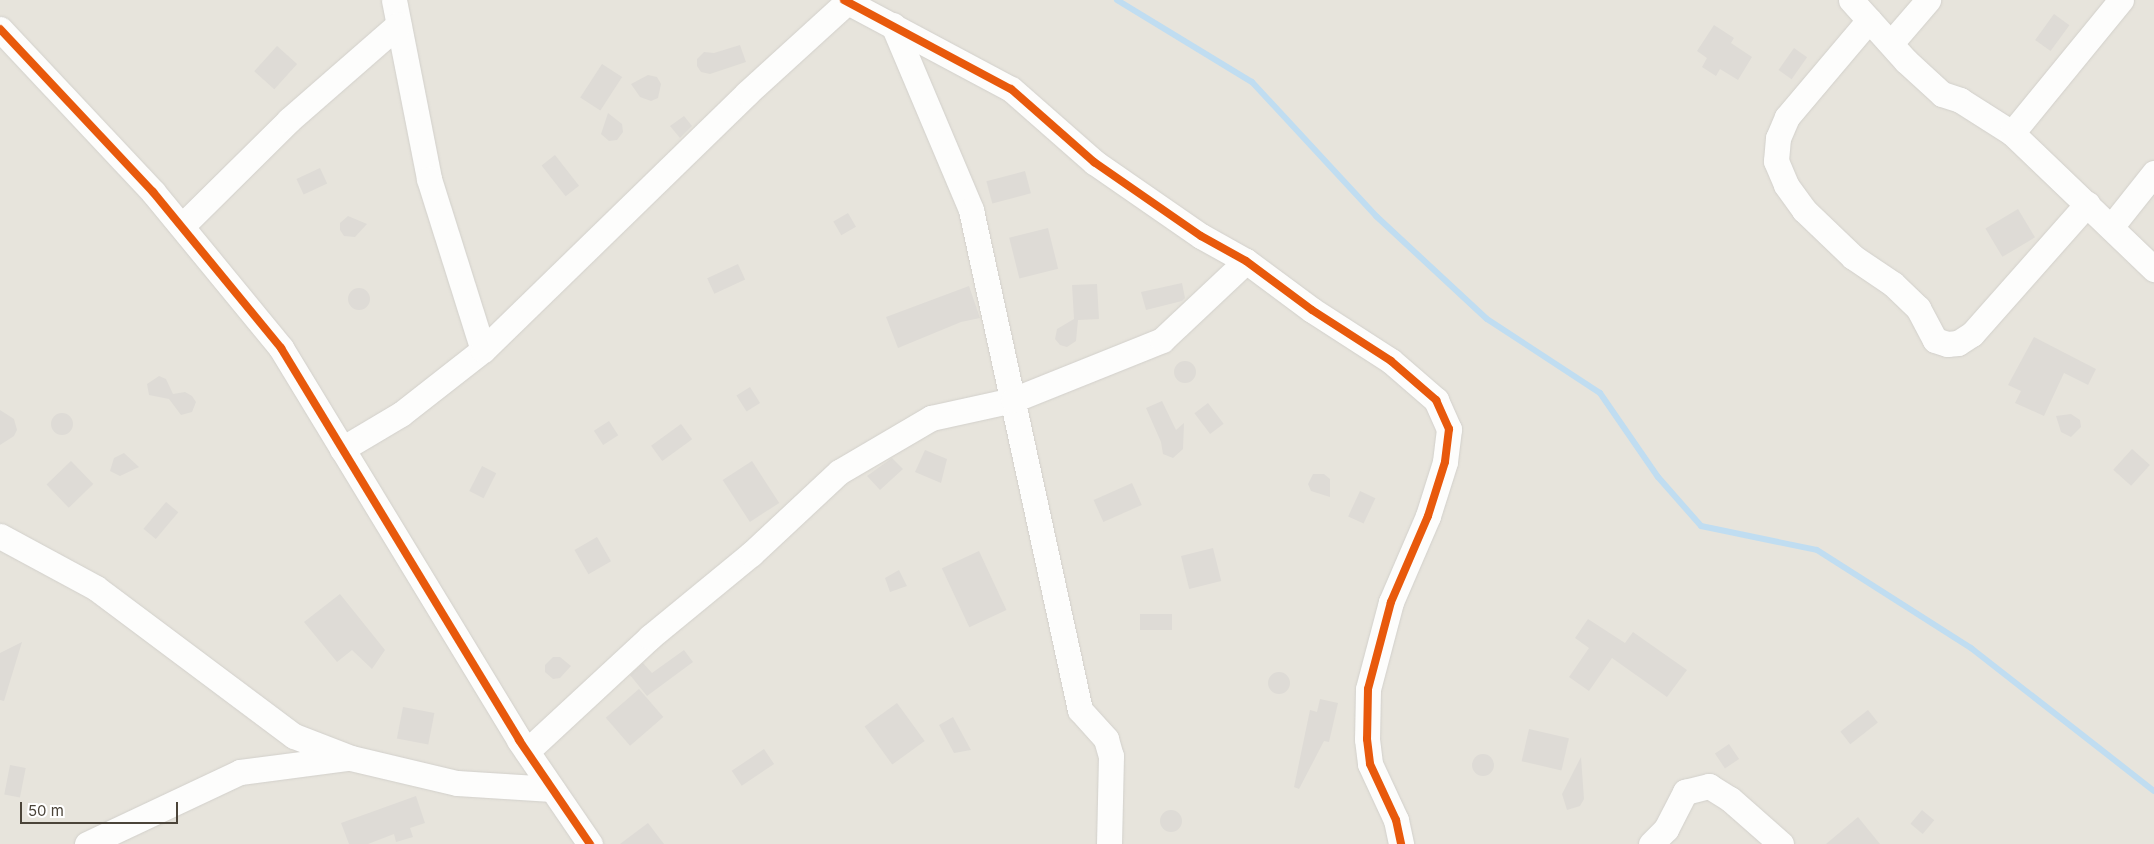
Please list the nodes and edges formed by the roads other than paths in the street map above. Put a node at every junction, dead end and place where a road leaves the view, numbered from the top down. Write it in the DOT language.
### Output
graph roads {
  1 [pos="394,0"];
  2 [pos="1851,0"];
  3 [pos="1928,0"];
  4 [pos="2121,0"];
  5 [pos="846,1"];
  6 [pos="1869,20"];
  7 [pos="398,25"];
  8 [pos="893,25"];
  9 [pos="3,40"];
  10 [pos="1890,43"];
  11 [pos="2012,133"];
  12 [pos="2154,173"];
  13 [pos="2087,204"];
  14 [pos="182,226"];
  15 [pos="2111,227"];
  16 [pos="1246,261"];
  17 [pos="2154,269"];
  18 [pos="483,350"];
  19 [pos="1013,400"];
  20 [pos="342,449"];
  21 [pos="0,536"];
  22 [pos="527,751"];
  23 [pos="350,758"];
  24 [pos="552,788"];
  25 [pos="87,844"];
  26 [pos="590,844"];
  27 [pos="1109,844"];
  28 [pos="1401,844"];
  29 [pos="1651,844"];
  30 [pos="1781,844"];
  1 -- 7 [label="street"];
  2 -- 6 [label="street"];
  3 -- 10 [label="street"];
  4 -- 11 [label="street"];
  5 -- 8 [label="street"];
  5 -- 18 [label="street"];
  6 -- 10 [label="street"];
  6 -- 13 [label="street"];
  7 -- 14 [label="street"];
  7 -- 18 [label="street"];
  8 -- 16 [label="street"];
  8 -- 19 [label="street"];
  9 -- 14 [label="street"];
  10 -- 11 [label="street"];
  11 -- 13 [label="street"];
  12 -- 15 [label="street"];
  13 -- 15 [label="street"];
  14 -- 20 [label="street"];
  15 -- 17 [label="street"];
  16 -- 19 [label="street"];
  16 -- 28 [label="street"];
  18 -- 20 [label="street"];
  19 -- 22 [label="street"];
  19 -- 27 [label="street"];
  20 -- 22 [label="street"];
  21 -- 23 [label="street"];
  22 -- 24 [label="street"];
  23 -- 24 [label="street"];
  23 -- 25 [label="street"];
  24 -- 26 [label="street"];
  29 -- 30 [label="street"];
}
